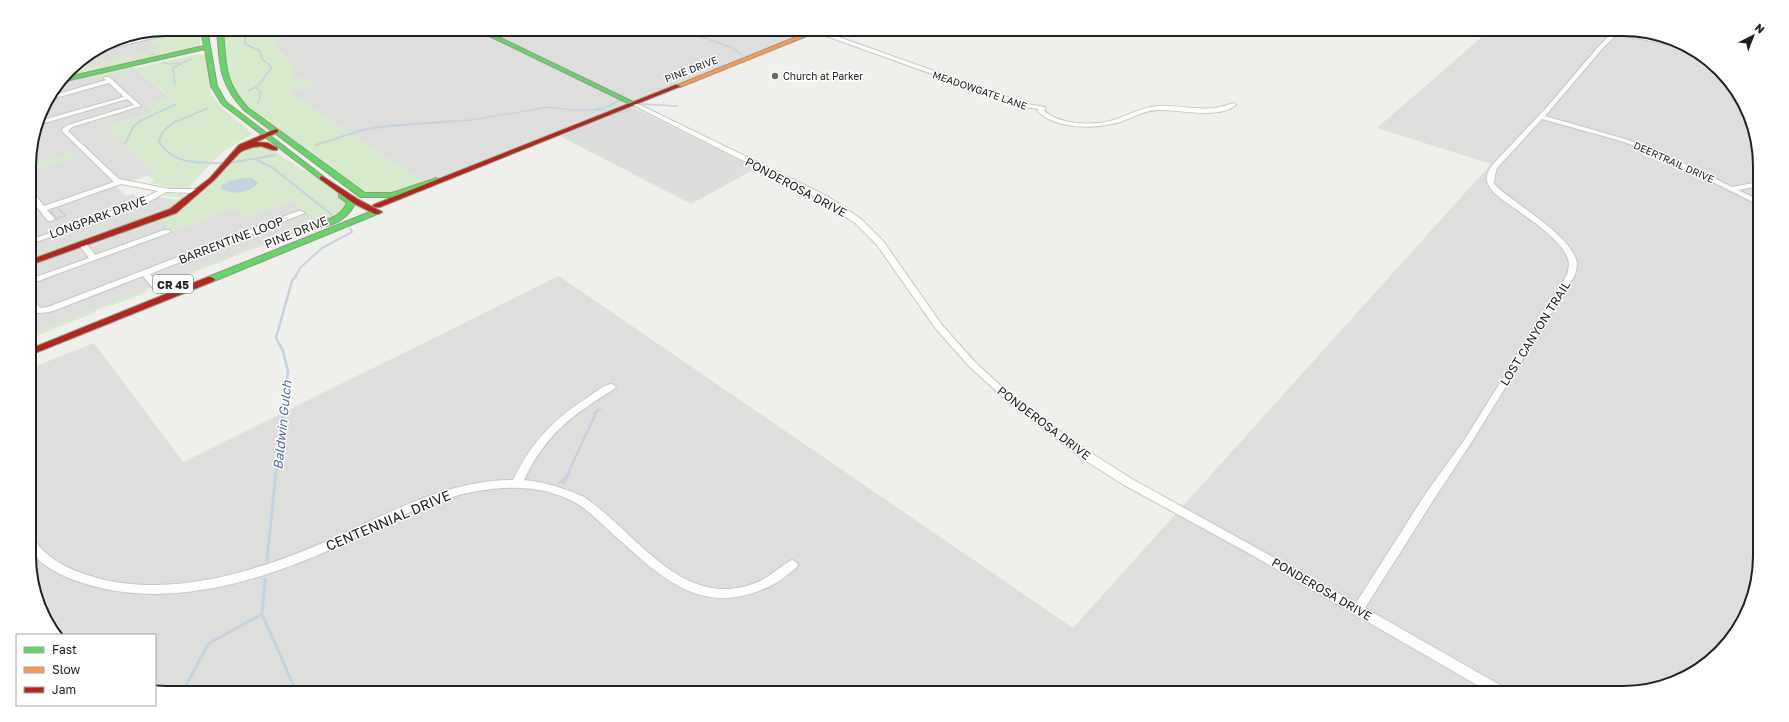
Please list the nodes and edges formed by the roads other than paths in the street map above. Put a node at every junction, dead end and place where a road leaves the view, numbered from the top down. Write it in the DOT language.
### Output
graph roads {
  1 [pos="205,36"];
  2 [pos="221,36"];
  3 [pos="493,36"];
  4 [pos="804,36"];
  5 [pos="835,36"];
  6 [pos="1613,36"];
  7 [pos="156,37"];
  8 [pos="1643,37"];
  9 [pos="1666,43"];
  10 [pos="113,47"];
  11 [pos="208,49"];
  12 [pos="70,78"];
  13 [pos="57,95"];
  14 [pos="129,97"];
  15 [pos="632,103"];
  16 [pos="1233,105"];
  17 [pos="1540,117"];
  18 [pos="44,121"];
  19 [pos="568,129"];
  20 [pos="276,131"];
  21 [pos="264,135"];
  22 [pos="237,151"];
  23 [pos="292,155"];
  24 [pos="221,164"];
  25 [pos="436,180"];
  26 [pos="119,182"];
  27 [pos="1753,185"];
  28 [pos="1732,189"];
  29 [pos="165,190"];
  30 [pos="195,191"];
  31 [pos="341,192"];
  32 [pos="363,195"];
  33 [pos="1753,199"];
  34 [pos="36,201"];
  35 [pos="377,208"];
  36 [pos="43,209"];
  37 [pos="367,209"];
  38 [pos="302,213"];
  39 [pos="51,219"];
  40 [pos="312,228"];
  41 [pos="167,232"];
  42 [pos="291,236"];
  43 [pos="36,240"];
  44 [pos="282,241"];
  45 [pos="82,244"];
  46 [pos="94,259"];
  47 [pos="36,261"];
  48 [pos="144,273"];
  49 [pos="36,280"];
  50 [pos="159,290"];
  51 [pos="36,308"];
  52 [pos="36,341"];
  53 [pos="36,350"];
  54 [pos="611,387"];
  55 [pos="517,483"];
  56 [pos="36,550"];
  57 [pos="792,565"];
  58 [pos="1358,610"];
  59 [pos="1491,686"];
  1 -- 11 [label="main road"];
  2 -- 20 [label="main road"];
  3 -- 15 [label="main road"];
  4 -- 15 [label="main road, PINE DRIVE / CR 45"];
  5 -- 16 [label="street, MEADOWGATE LANE"];
  6 -- 17 [label="street, LOST CANYON TRAIL"];
  7 -- 10 [label="street"];
  8 -- 9 [label="street"];
  11 -- 12 [label="main road"];
  11 -- 21 [label="main road"];
  13 -- 14 [label="street"];
  14 -- 18 [label="street"];
  14 -- 26 [label="street"];
  15 -- 19 [label="main road, PINE DRIVE / CR 45"];
  15 -- 58 [label="street, PONDEROSA DRIVE"];
  17 -- 28 [label="street, DEERTRAIL DRIVE"];
  17 -- 58 [label="street, LOST CANYON TRAIL"];
  19 -- 25 [label="main road, PINE DRIVE / CR 45"];
  19 -- 35 [label="main road, PINE DRIVE / CR 45"];
  20 -- 21 [label="main road"];
  20 -- 32 [label="main road"];
  21 -- 22 [label="main road"];
  21 -- 23 [label="main road"];
  21 -- 24 [label="main road"];
  22 -- 23 [label="main road"];
  22 -- 24 [label="main road"];
  23 -- 31 [label="main road"];
  24 -- 30 [label="main road"];
  24 -- 30 [label="main road"];
  25 -- 32 [label="main road"];
  25 -- 35 [label="main road, PINE DRIVE / CR 45"];
  26 -- 29 [label="street"];
  26 -- 36 [label="street"];
  27 -- 28 [label="street"];
  28 -- 33 [label="street, DEERTRAIL DRIVE"];
  29 -- 30 [label="street"];
  29 -- 43 [label="street, LONGPARK DRIVE"];
  30 -- 45 [label="main road"];
  31 -- 37 [label="main road"];
  31 -- 40 [label="main road"];
  32 -- 35 [label="main road"];
  34 -- 36 [label="street"];
  35 -- 37 [label="main road"];
  35 -- 53 [label="main road, PINE DRIVE / CR 45"];
  36 -- 39 [label="street"];
  37 -- 44 [label="main road, PINE DRIVE / CR 45"];
  38 -- 48 [label="street, BARRENTINE LOOP"];
  41 -- 46 [label="street"];
  42 -- 44 [label="main road"];
  44 -- 50 [label="main road, PINE DRIVE / CR 45"];
  45 -- 46 [label="street"];
  45 -- 47 [label="main road"];
  46 -- 49 [label="street"];
  48 -- 50 [label="street"];
  48 -- 51 [label="street, BARRENTINE LOOP"];
  50 -- 52 [label="main road, PINE DRIVE / CR 45"];
  54 -- 55 [label="street"];
  55 -- 56 [label="street, CENTENNIAL DRIVE"];
  55 -- 57 [label="street, CENTENNIAL DRIVE"];
  58 -- 59 [label="street, PONDEROSA DRIVE"];
}
